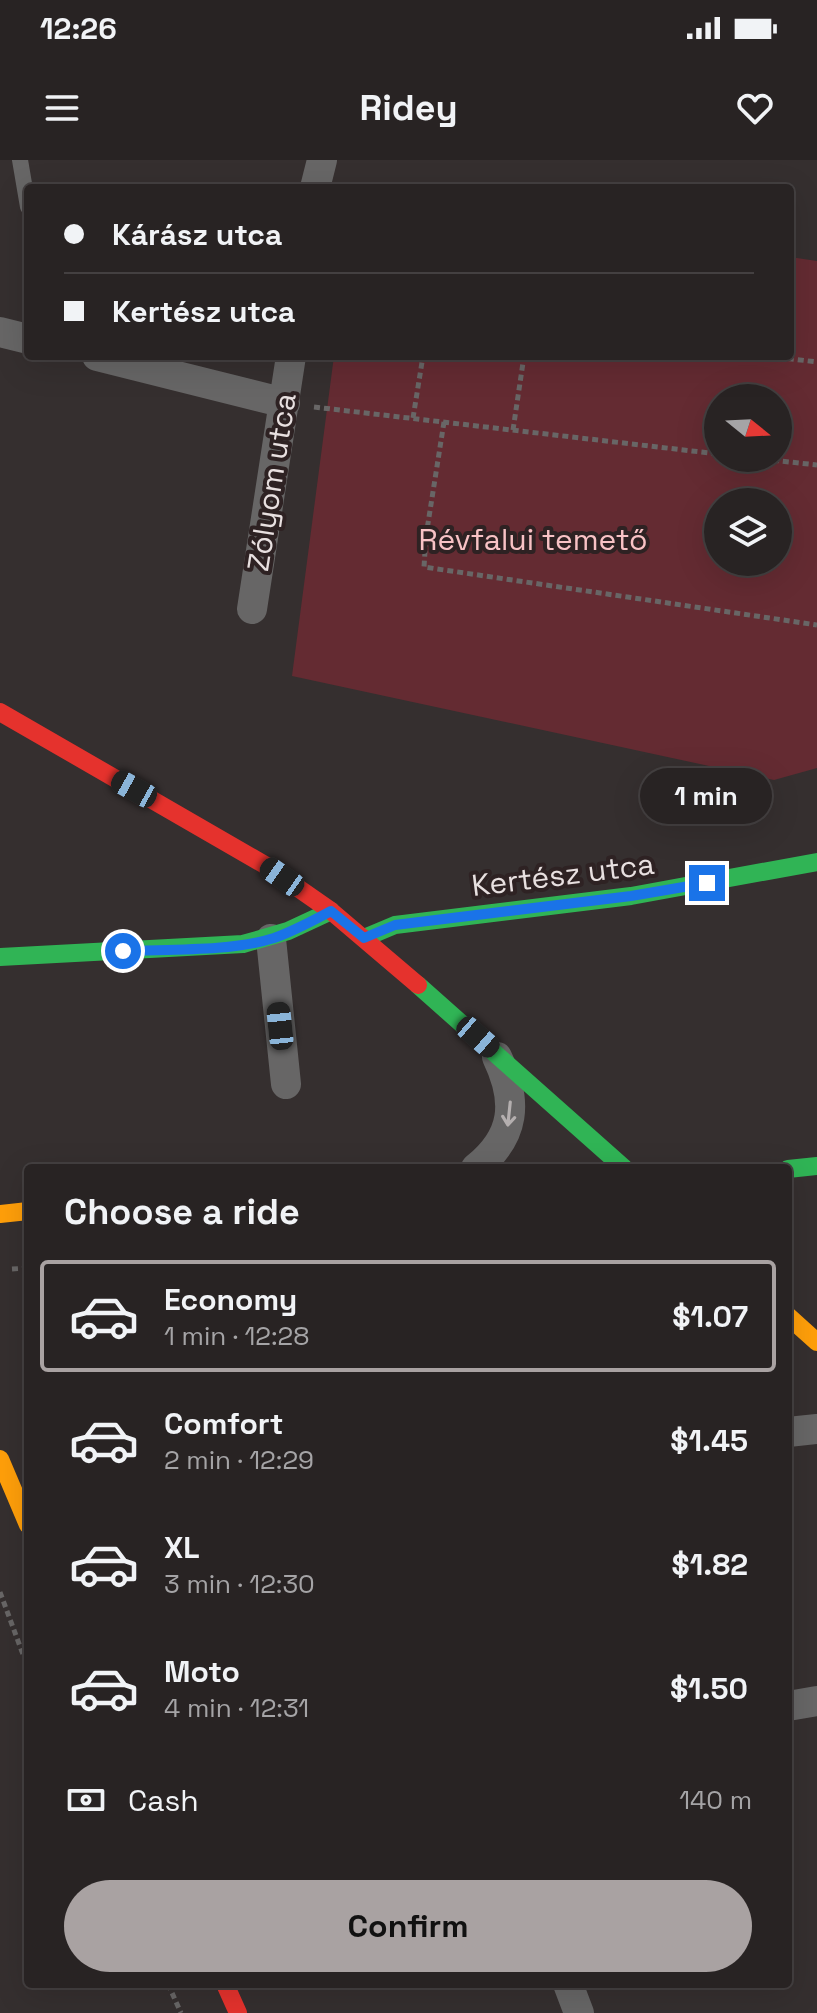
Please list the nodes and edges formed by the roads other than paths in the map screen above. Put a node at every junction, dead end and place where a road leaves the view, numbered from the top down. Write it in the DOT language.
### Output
graph roads {
  1 [pos="20,160"];
  2 [pos="322,160"];
  3 [pos="24,184"];
  4 [pos="316,184"];
  5 [pos="0,332"];
  6 [pos="24,338"];
  7 [pos="113,360"];
  8 [pos="290,360"];
  9 [pos="285,403"];
  10 [pos="252,609"];
  11 [pos="0,712"];
  12 [pos="817,862"];
  13 [pos="331,911"];
  14 [pos="364,938"];
  15 [pos="271,939"];
  16 [pos="0,957"];
  17 [pos="494,1052"];
  18 [pos="286,1084"];
  19 [pos="480,1164"];
  20 [pos="620,1164"];
  21 [pos="817,1168"];
  22 [pos="792,1169"];
  23 [pos="792,1180"];
  24 [pos="24,1211"];
  25 [pos="0,1214"];
  26 [pos="792,1320"];
  27 [pos="817,1342"];
  28 [pos="817,1429"];
  29 [pos="792,1432"];
  30 [pos="0,1459"];
  31 [pos="24,1516"];
  32 [pos="817,1701"];
  33 [pos="792,1705"];
  34 [pos="227,1988"];
  35 [pos="570,1988"];
  36 [pos="238,2013"];
  37 [pos="579,2013"];
  1 -- 3 [label="lane"];
  2 -- 4 [label="street"];
  5 -- 6 [label="street"];
  7 -- 9 [label="street"];
  8 -- 9 [label="street, Zólyom utca"];
  9 -- 10 [label="street, Zólyom utca"];
  11 -- 13 [label="street"];
  12 -- 14 [label="street, Kertész utca"];
  13 -- 14 [label="street"];
  13 -- 15 [label="street"];
  14 -- 17 [label="street"];
  15 -- 16 [label="street"];
  15 -- 18 [label="street"];
  17 -- 19 [label="street, one-way"];
  17 -- 20 [label="street"];
  21 -- 22 [label="street"];
  21 -- 23 [label="street"];
  24 -- 25 [label="street"];
  26 -- 27 [label="street"];
  28 -- 29 [label="street"];
  30 -- 31 [label="street"];
  32 -- 33 [label="street"];
  34 -- 36 [label="street"];
  35 -- 37 [label="street"];
}
